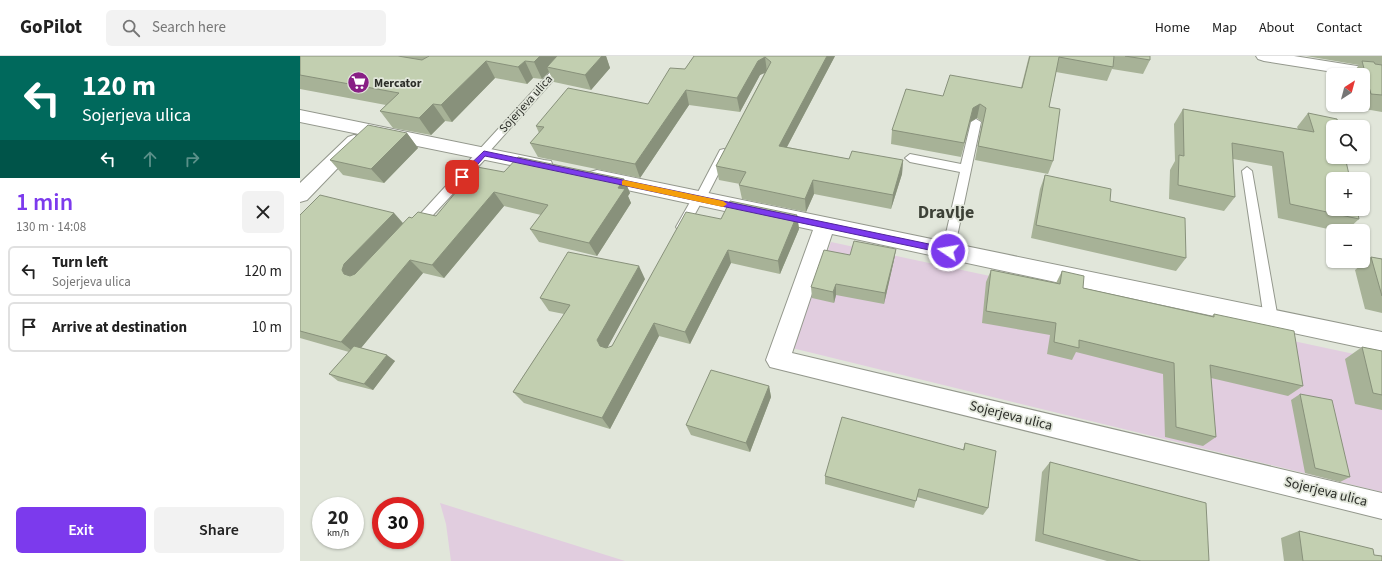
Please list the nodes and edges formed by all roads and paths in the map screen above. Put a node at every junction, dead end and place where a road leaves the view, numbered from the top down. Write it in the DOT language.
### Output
graph roads {
  1 [pos="570,56"];
  2 [pos="1264,56"];
  3 [pos="1382,75"];
  4 [pos="300,116"];
  5 [pos="976,122"];
  6 [pos="366,129"];
  7 [pos="729,144"];
  8 [pos="483,153"];
  9 [pos="910,158"];
  10 [pos="965,168"];
  11 [pos="1247,172"];
  12 [pos="300,195"];
  13 [pos="699,199"];
  14 [pos="825,225"];
  15 [pos="408,235"];
  16 [pos="676,239"];
  17 [pos="948,251"];
  18 [pos="1271,319"];
  19 [pos="1382,342"];
  20 [pos="1382,506"];
  1 -- 8 [label="lane, Sojerjeva ulica"];
  2 -- 3 [label="street"];
  4 -- 6 [label="street"];
  5 -- 10 [label="lane"];
  6 -- 8 [label="street"];
  6 -- 12 [label="street"];
  7 -- 13 [label="lane"];
  8 -- 13 [label="street"];
  8 -- 15 [label="lane, Sojerjeva ulica"];
  9 -- 10 [label="lane"];
  10 -- 17 [label="lane"];
  11 -- 18 [label="lane"];
  13 -- 14 [label="street"];
  13 -- 16 [label="lane"];
  14 -- 17 [label="street"];
  14 -- 20 [label="street, Sojerjeva ulica"];
  17 -- 18 [label="street"];
  18 -- 19 [label="street"];
}
